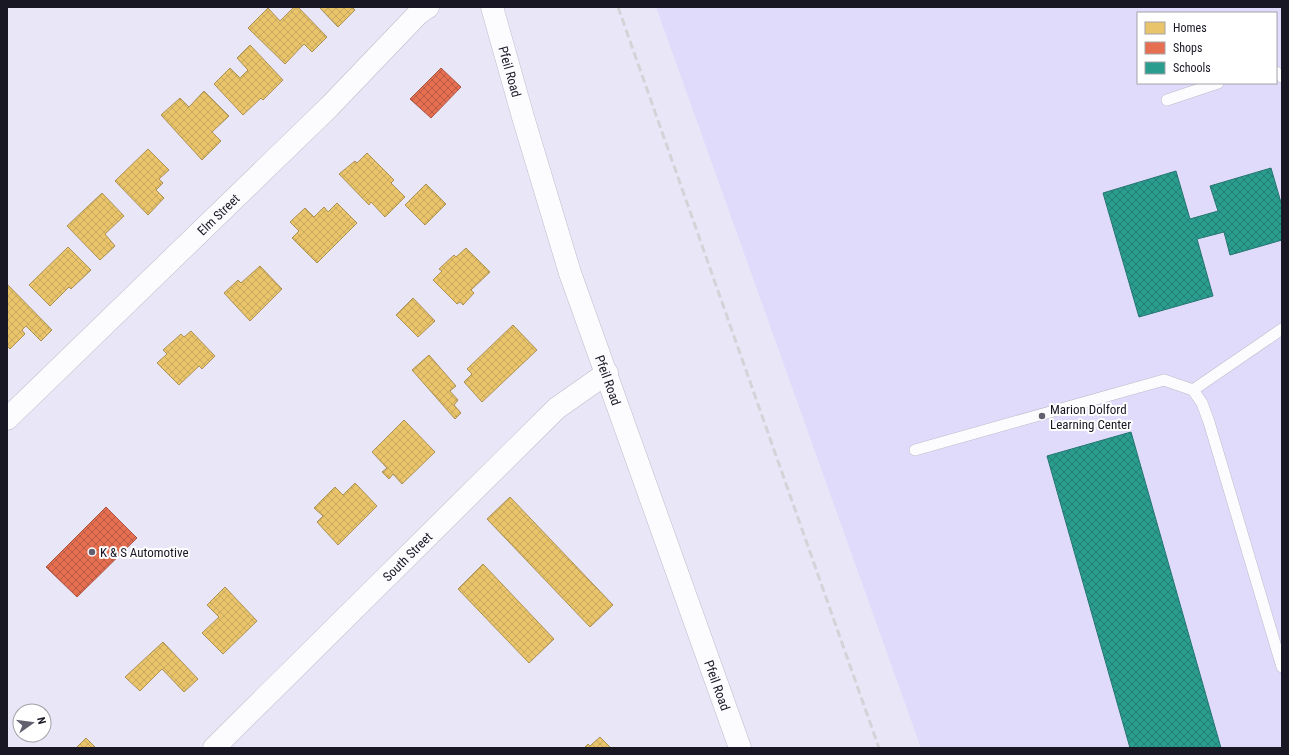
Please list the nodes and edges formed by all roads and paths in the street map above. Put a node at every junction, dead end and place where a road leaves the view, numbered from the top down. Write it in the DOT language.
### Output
graph roads {
  1 [pos="428,7"];
  2 [pos="492,7"];
  3 [pos="1215,84"];
  4 [pos="1167,100"];
  5 [pos="1282,329"];
  6 [pos="607,373"];
  7 [pos="1193,390"];
  8 [pos="7,419"];
  9 [pos="915,450"];
  10 [pos="1282,667"];
  11 [pos="214,748"];
  12 [pos="740,748"];
  1 -- 8 [label="street, Elm Street"];
  2 -- 6 [label="street, Pfeil Road"];
  3 -- 4 [label="lane"];
  5 -- 7 [label="lane"];
  6 -- 11 [label="street, South Street"];
  6 -- 12 [label="street, Pfeil Road"];
  7 -- 9 [label="lane"];
  7 -- 10 [label="lane"];
}
